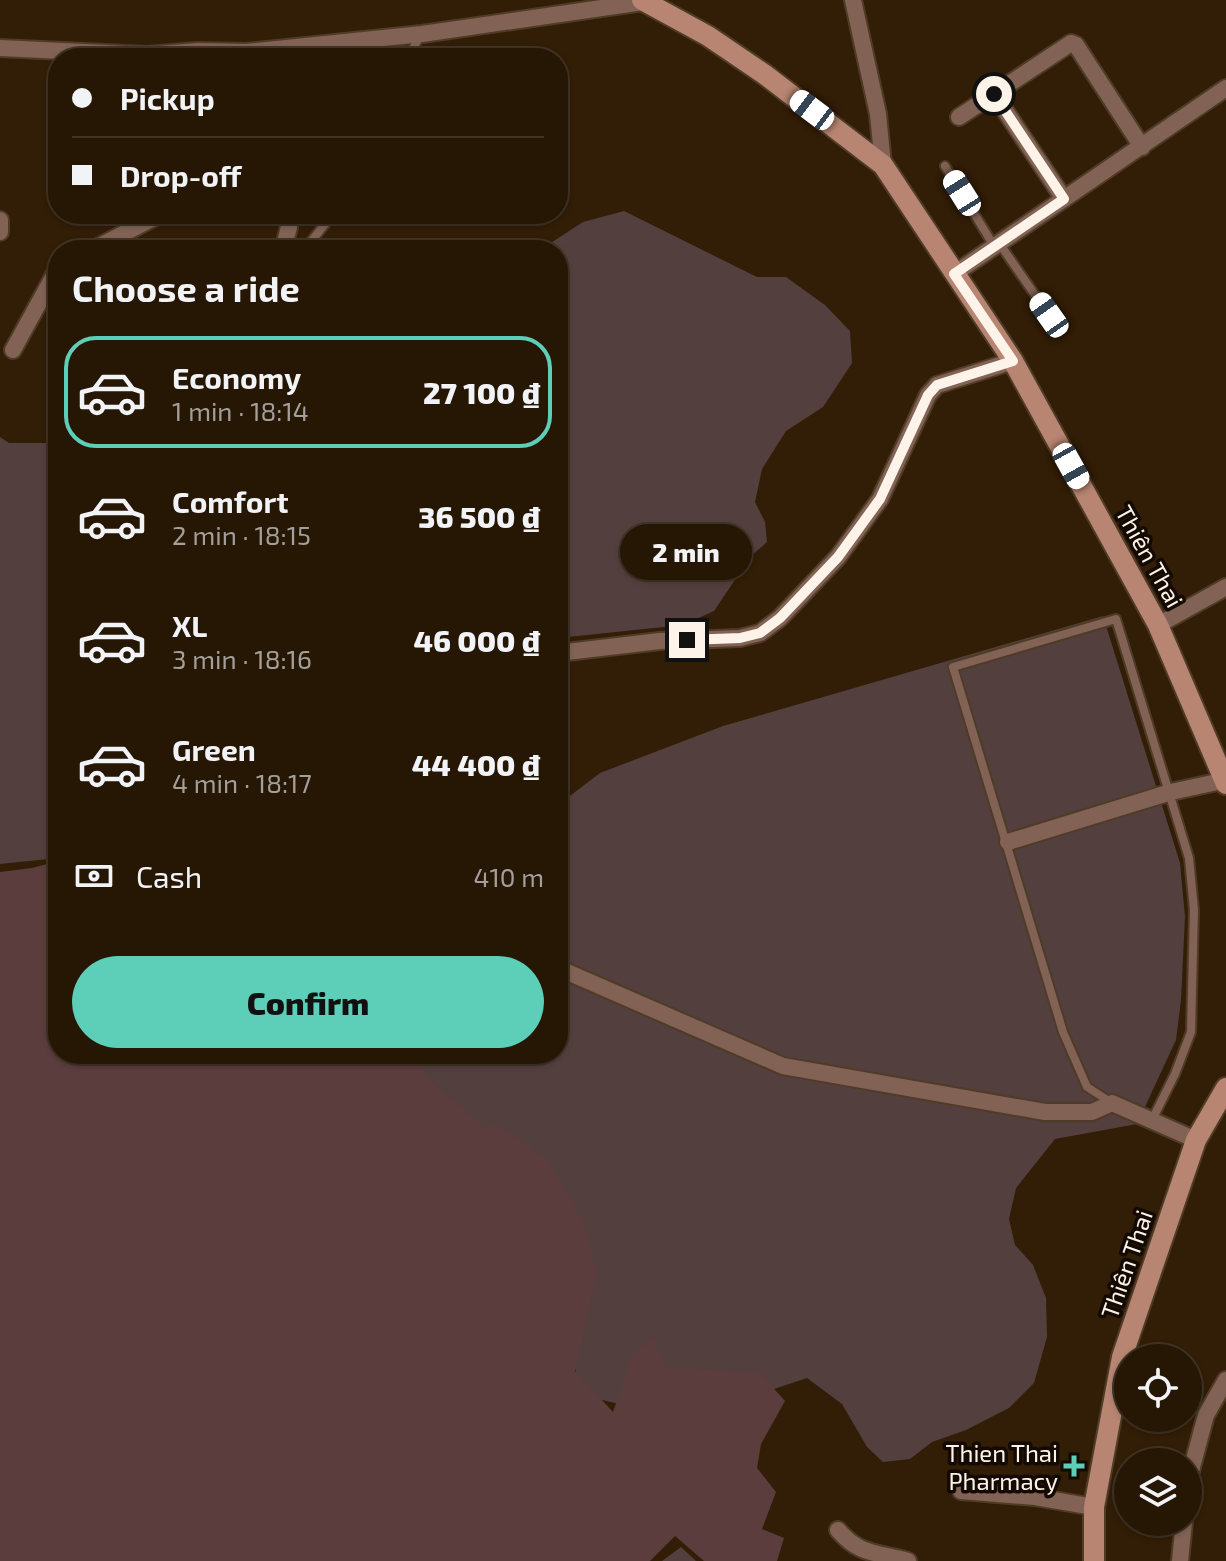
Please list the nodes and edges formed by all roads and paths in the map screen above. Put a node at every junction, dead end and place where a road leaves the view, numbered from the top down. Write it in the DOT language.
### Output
graph roads {
  1 [pos="853,0"];
  2 [pos="642,1"];
  3 [pos="422,34"];
  4 [pos="0,48"];
  5 [pos="305,48"];
  6 [pos="414,48"];
  7 [pos="48,52"];
  8 [pos="1226,88"];
  9 [pos="994,94"];
  10 [pos="959,117"];
  11 [pos="1142,147"];
  12 [pos="883,165"];
  13 [pos="945,166"];
  14 [pos="1064,199"];
  15 [pos="0,220"];
  16 [pos="142,224"];
  17 [pos="325,224"];
  18 [pos="0,232"];
  19 [pos="111,240"];
  20 [pos="312,240"];
  21 [pos="997,245"];
  22 [pos="954,274"];
  23 [pos="48,286"];
  24 [pos="1049,315"];
  25 [pos="13,350"];
  26 [pos="1013,361"];
  27 [pos="1226,587"];
  28 [pos="1158,625"];
  29 [pos="568,652"];
  30 [pos="1226,782"];
  31 [pos="1171,792"];
  32 [pos="1008,842"];
  33 [pos="568,972"];
  34 [pos="1226,1088"];
  35 [pos="1112,1103"];
  36 [pos="1151,1120"];
  37 [pos="1196,1140"];
  38 [pos="1226,1380"];
  39 [pos="1197,1448"];
  40 [pos="961,1491"];
  41 [pos="1094,1507"];
  42 [pos="838,1530"];
  43 [pos="1183,1536"];
  44 [pos="908,1561"];
  45 [pos="1094,1561"];
  46 [pos="1180,1561"];
  1 -- 12 [label="street"];
  2 -- 3 [label="street"];
  2 -- 12 [label="street, Thiên Thai"];
  3 -- 5 [label="street"];
  3 -- 6 [label="lane"];
  4 -- 7 [label="street"];
  8 -- 11 [label="street"];
  9 -- 10 [label="street"];
  9 -- 11 [label="street"];
  9 -- 14 [label="street"];
  11 -- 14 [label="street"];
  12 -- 22 [label="street, Thiên Thai"];
  13 -- 21 [label="lane"];
  14 -- 21 [label="street"];
  15 -- 18 [label="street"];
  16 -- 19 [label="street"];
  17 -- 20 [label="lane"];
  21 -- 22 [label="street"];
  21 -- 24 [label="lane"];
  22 -- 26 [label="street, Thiên Thai"];
  23 -- 25 [label="street"];
  26 -- 28 [label="street, Thiên Thai"];
  26 -- 29 [label="street"];
  27 -- 28 [label="street"];
  28 -- 30 [label="street, Thiên Thai"];
  30 -- 31 [label="street"];
  31 -- 32 [label="street"];
  31 -- 32 [label="lane"];
  31 -- 36 [label="lane"];
  32 -- 35 [label="lane"];
  33 -- 35 [label="street"];
  34 -- 37 [label="street, Thiên Thai"];
  35 -- 36 [label="street"];
  36 -- 37 [label="street"];
  37 -- 41 [label="street, Thiên Thai"];
  38 -- 39 [label="street"];
  40 -- 41 [label="street"];
  41 -- 45 [label="street, Thiên Thai"];
  42 -- 44 [label="street"];
  43 -- 46 [label="street"];
}
